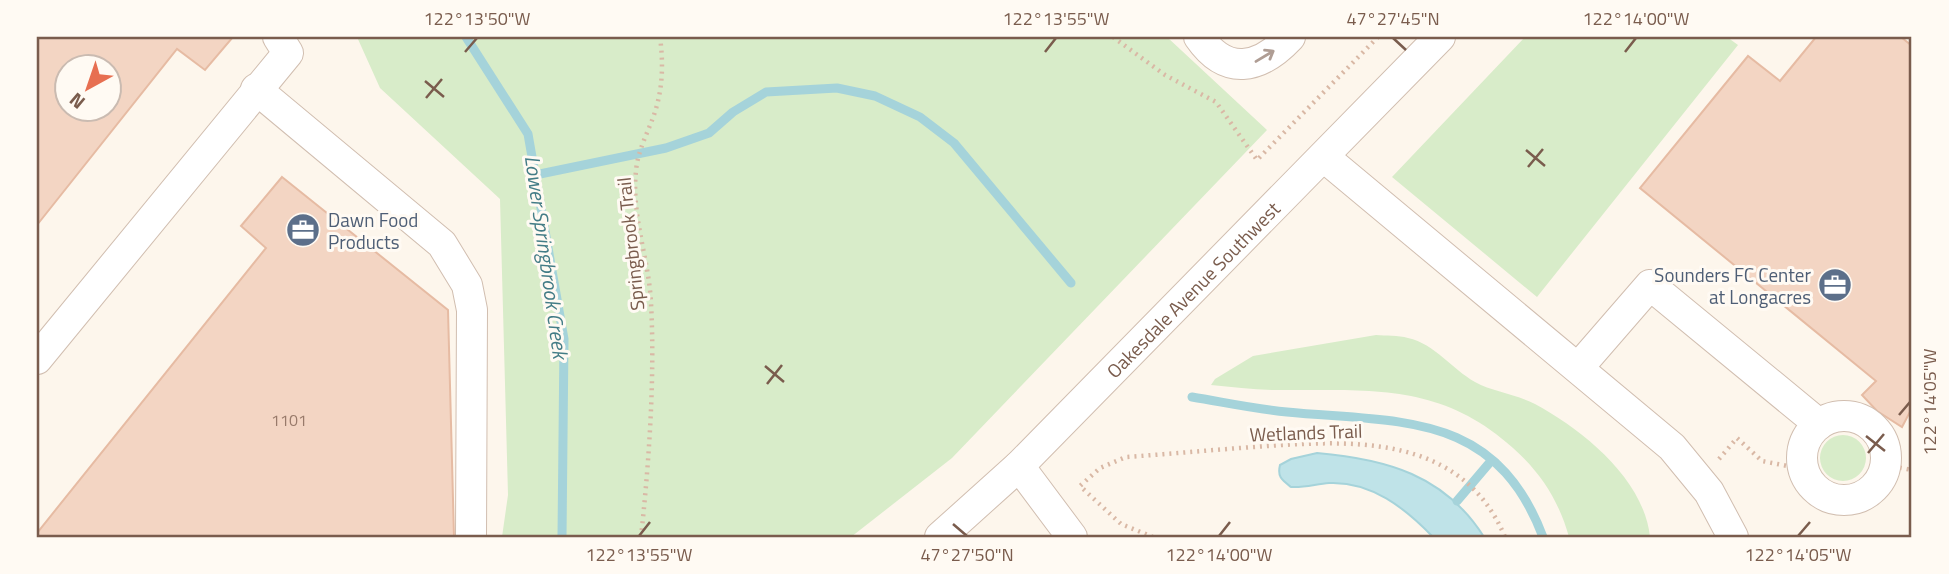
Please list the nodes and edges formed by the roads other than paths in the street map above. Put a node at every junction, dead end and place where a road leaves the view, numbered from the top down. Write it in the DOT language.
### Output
graph roads {
  1 [pos="278,37"];
  2 [pos="1199,37"];
  3 [pos="1290,37"];
  4 [pos="1440,37"];
  5 [pos="256,89"];
  6 [pos="1324,158"];
  7 [pos="37,359"];
  8 [pos="1578,368"];
  9 [pos="1819,424"];
  10 [pos="1019,466"];
  11 [pos="1899,468"];
  12 [pos="471,537"];
  13 [pos="940,537"];
  14 [pos="1072,537"];
  15 [pos="1733,537"];
  1 -- 5 [label="street"];
  2 -- 3 [label="street, one-way"];
  4 -- 6 [label="street, Oakesdale Avenue Southwest"];
  5 -- 7 [label="street"];
  5 -- 12 [label="street"];
  6 -- 8 [label="street"];
  6 -- 10 [label="street, Oakesdale Avenue Southwest"];
  8 -- 9 [label="street"];
  8 -- 15 [label="street"];
  9 -- 11 [label="street"];
  9 -- 11 [label="street"];
  10 -- 13 [label="street, Oakesdale Avenue Southwest"];
  10 -- 14 [label="street"];
}
